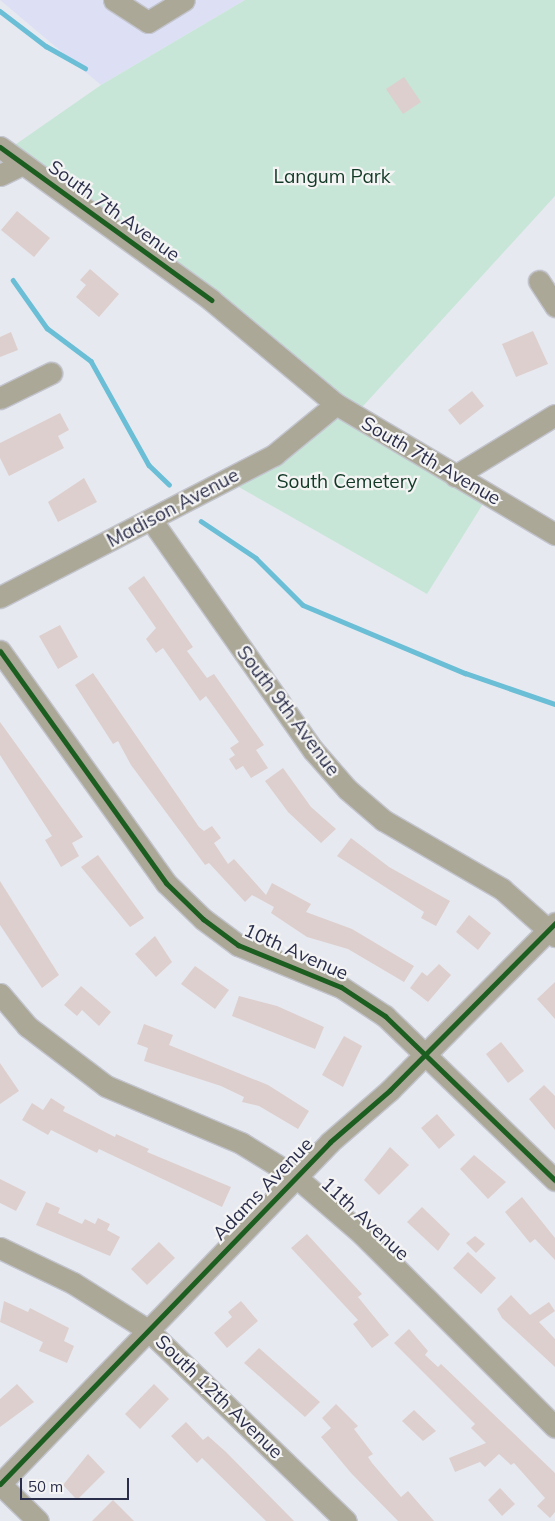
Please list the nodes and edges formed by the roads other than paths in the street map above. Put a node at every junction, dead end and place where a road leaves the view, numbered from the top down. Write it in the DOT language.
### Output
graph roads {
  1 [pos="114,0"];
  2 [pos="184,0"];
  3 [pos="0,146"];
  4 [pos="23,164"];
  5 [pos="0,175"];
  6 [pos="540,281"];
  7 [pos="555,306"];
  8 [pos="51,372"];
  9 [pos="0,398"];
  10 [pos="336,404"];
  11 [pos="555,415"];
  12 [pos="455,476"];
  13 [pos="152,521"];
  14 [pos="555,534"];
  15 [pos="0,597"];
  16 [pos="0,652"];
  17 [pos="553,929"];
  18 [pos="0,994"];
  19 [pos="426,1053"];
  20 [pos="296,1177"];
  21 [pos="555,1180"];
  22 [pos="0,1248"];
  23 [pos="148,1330"];
  24 [pos="555,1427"];
  25 [pos="0,1484"];
  26 [pos="38,1521"];
  27 [pos="346,1521"];
  1 -- 2 [label="street"];
  3 -- 4 [label="street, South 7th Avenue"];
  4 -- 5 [label="street"];
  4 -- 10 [label="street, South 7th Avenue"];
  6 -- 7 [label="street"];
  8 -- 9 [label="street"];
  10 -- 12 [label="street, South 7th Avenue"];
  10 -- 13 [label="street, Madison Avenue"];
  11 -- 12 [label="street"];
  12 -- 14 [label="street, South 7th Avenue"];
  13 -- 15 [label="street, Madison Avenue"];
  13 -- 17 [label="street, South 9th Avenue"];
  16 -- 19 [label="street, 10th Avenue"];
  17 -- 19 [label="street, Adams Avenue"];
  18 -- 20 [label="street, 11th Avenue"];
  19 -- 20 [label="street, Adams Avenue"];
  19 -- 21 [label="street, 10th Avenue"];
  20 -- 23 [label="street, Adams Avenue"];
  20 -- 24 [label="street, 11th Avenue"];
  22 -- 23 [label="street, South 12th Avenue"];
  23 -- 25 [label="street, Adams Avenue"];
  23 -- 27 [label="street, South 12th Avenue"];
  25 -- 26 [label="street"];
}
